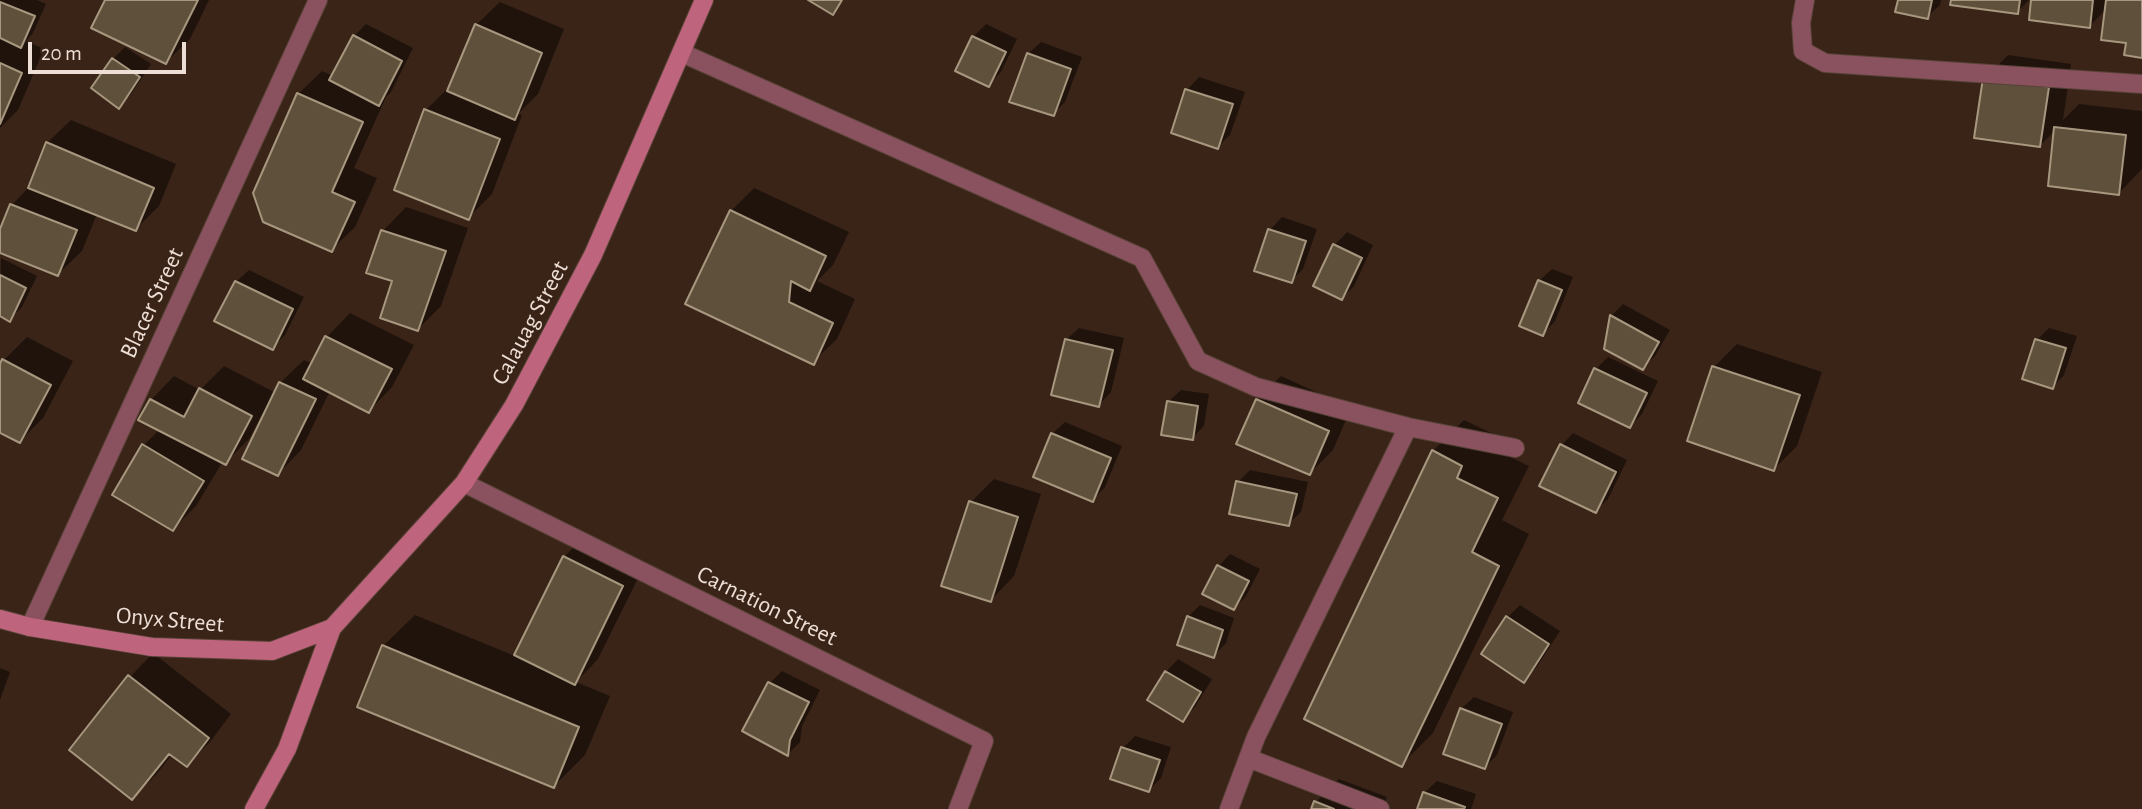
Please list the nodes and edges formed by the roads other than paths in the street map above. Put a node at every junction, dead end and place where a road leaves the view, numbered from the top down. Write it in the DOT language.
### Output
graph roads {
  1 [pos="317,0"];
  2 [pos="705,0"];
  3 [pos="1805,0"];
  4 [pos="682,53"];
  5 [pos="2142,84"];
  6 [pos="1408,427"];
  7 [pos="1515,448"];
  8 [pos="464,483"];
  9 [pos="0,619"];
  10 [pos="30,627"];
  11 [pos="332,628"];
  12 [pos="1248,758"];
  13 [pos="254,809"];
  14 [pos="958,809"];
  15 [pos="1229,809"];
  16 [pos="1380,809"];
  1 -- 10 [label="street, Blacer Street"];
  2 -- 4 [label="street, Calauag Street"];
  3 -- 5 [label="street"];
  4 -- 6 [label="street"];
  4 -- 8 [label="street, Calauag Street"];
  6 -- 7 [label="street"];
  6 -- 12 [label="street"];
  8 -- 11 [label="street, Calauag Street"];
  8 -- 14 [label="street, Carnation Street"];
  9 -- 10 [label="street, Onyx Street"];
  10 -- 11 [label="street, Onyx Street"];
  11 -- 13 [label="street"];
  12 -- 15 [label="street"];
  12 -- 16 [label="street"];
}
